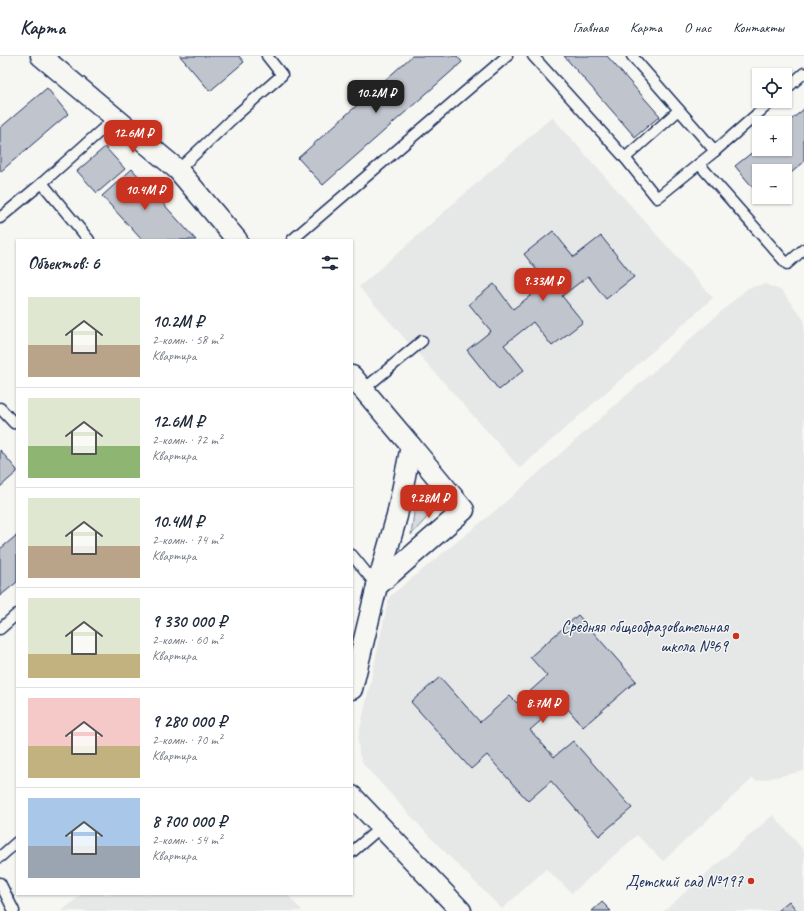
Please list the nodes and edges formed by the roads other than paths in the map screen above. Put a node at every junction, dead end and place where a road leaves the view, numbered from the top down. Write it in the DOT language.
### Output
graph roads {
  1 [pos="41,56"];
  2 [pos="267,56"];
  3 [pos="507,56"];
  4 [pos="533,56"];
  5 [pos="632,56"];
  6 [pos="804,73"];
  7 [pos="792,84"];
  8 [pos="764,108"];
  9 [pos="680,110"];
  10 [pos="115,118"];
  11 [pos="715,151"];
  12 [pos="625,158"];
  13 [pos="699,164"];
  14 [pos="178,170"];
  15 [pos="42,183"];
  16 [pos="0,218"];
  17 [pos="88,239"];
  18 [pos="236,239"];
  19 [pos="293,239"];
  20 [pos="804,249"];
  21 [pos="422,341"];
  22 [pos="358,382"];
  23 [pos="0,408"];
  24 [pos="16,422"];
  25 [pos="411,446"];
  26 [pos="353,556"];
  27 [pos="377,586"];
  28 [pos="16,615"];
  29 [pos="0,629"];
  30 [pos="353,685"];
  31 [pos="353,797"];
  32 [pos="381,827"];
  33 [pos="16,843"];
  34 [pos="353,851"];
  35 [pos="0,857"];
  36 [pos="0,883"];
  37 [pos="14,911"];
  38 [pos="461,911"];
  1 -- 10 [label="street"];
  2 -- 14 [label="lane"];
  3 -- 19 [label="lane"];
  4 -- 12 [label="lane"];
  5 -- 9 [label="lane"];
  6 -- 7 [label="lane"];
  8 -- 11 [label="lane"];
  9 -- 11 [label="lane"];
  9 -- 12 [label="lane"];
  10 -- 14 [label="street"];
  10 -- 15 [label="lane"];
  11 -- 13 [label="lane"];
  12 -- 13 [label="lane"];
  13 -- 20 [label="lane"];
  14 -- 18 [label="street"];
  15 -- 16 [label="lane"];
  15 -- 17 [label="lane"];
  21 -- 22 [label="lane"];
  22 -- 25 [label="street"];
  23 -- 24 [label="lane"];
  25 -- 27 [label="street"];
  25 -- 27 [label="street"];
  26 -- 27 [label="lane"];
  27 -- 30 [label="street"];
  28 -- 29 [label="lane"];
  31 -- 32 [label="street"];
  32 -- 34 [label="lane"];
  32 -- 38 [label="street"];
  33 -- 35 [label="lane"];
  36 -- 37 [label="lane"];
}
